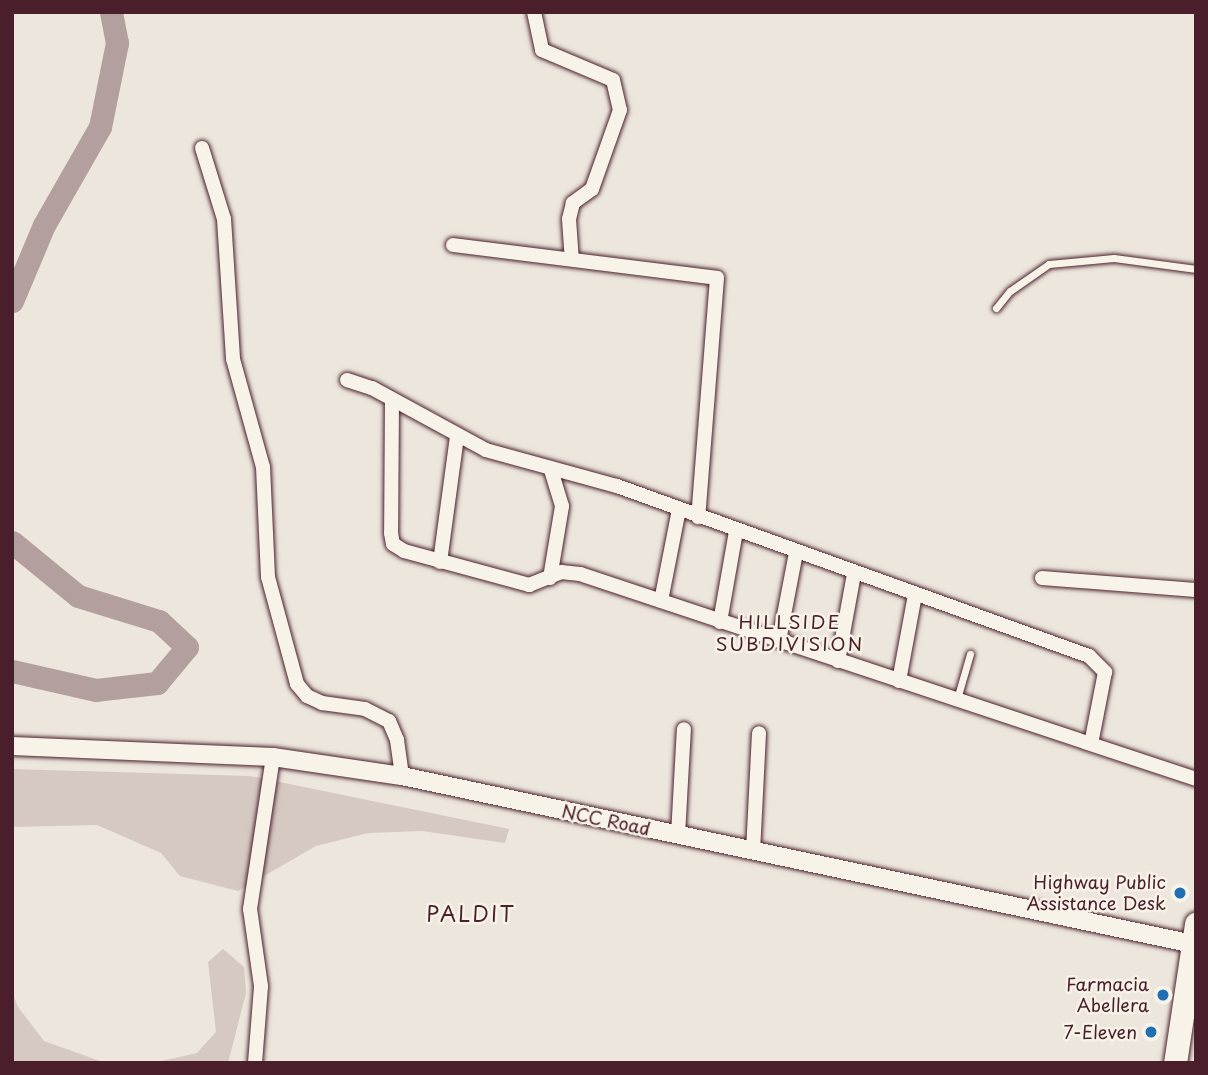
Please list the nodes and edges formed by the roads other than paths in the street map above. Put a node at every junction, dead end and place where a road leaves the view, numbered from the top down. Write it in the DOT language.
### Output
graph roads {
  1 [pos="534,12"];
  2 [pos="202,148"];
  3 [pos="453,245"];
  4 [pos="572,258"];
  5 [pos="1196,269"];
  6 [pos="996,308"];
  7 [pos="347,380"];
  8 [pos="392,401"];
  9 [pos="457,436"];
  10 [pos="551,470"];
  11 [pos="679,509"];
  12 [pos="698,517"];
  13 [pos="736,531"];
  14 [pos="796,553"];
  15 [pos="440,562"];
  16 [pos="854,574"];
  17 [pos="550,578"];
  18 [pos="1042,578"];
  19 [pos="1196,590"];
  20 [pos="915,595"];
  21 [pos="661,601"];
  22 [pos="720,622"];
  23 [pos="779,641"];
  24 [pos="970,654"];
  25 [pos="838,661"];
  26 [pos="899,681"];
  27 [pos="956,700"];
  28 [pos="684,729"];
  29 [pos="759,733"];
  30 [pos="1091,744"];
  31 [pos="12,746"];
  32 [pos="273,757"];
  33 [pos="402,776"];
  34 [pos="1196,779"];
  35 [pos="678,835"];
  36 [pos="754,852"];
  37 [pos="1194,934"];
  38 [pos="1188,1033"];
  39 [pos="255,1063"];
  40 [pos="1175,1063"];
  1 -- 4 [label="street"];
  2 -- 33 [label="street"];
  3 -- 4 [label="street"];
  4 -- 12 [label="street"];
  5 -- 6 [label="lane"];
  7 -- 8 [label="street"];
  8 -- 9 [label="street"];
  8 -- 15 [label="street"];
  9 -- 10 [label="street"];
  9 -- 15 [label="street"];
  10 -- 11 [label="street"];
  10 -- 17 [label="street"];
  11 -- 12 [label="street"];
  11 -- 21 [label="street"];
  12 -- 13 [label="street"];
  13 -- 14 [label="street"];
  13 -- 22 [label="street"];
  14 -- 16 [label="street"];
  14 -- 23 [label="street"];
  15 -- 17 [label="street"];
  16 -- 20 [label="street"];
  16 -- 25 [label="street"];
  17 -- 21 [label="street"];
  18 -- 19 [label="street"];
  20 -- 26 [label="street"];
  20 -- 30 [label="street"];
  21 -- 22 [label="street"];
  22 -- 23 [label="street"];
  23 -- 25 [label="street"];
  24 -- 27 [label="lane"];
  25 -- 26 [label="street"];
  26 -- 27 [label="street"];
  27 -- 30 [label="street"];
  28 -- 35 [label="street"];
  29 -- 36 [label="street"];
  30 -- 34 [label="street"];
  31 -- 32 [label="street, NCC Road"];
  32 -- 33 [label="street, NCC Road"];
  32 -- 39 [label="street"];
  33 -- 35 [label="street, NCC Road"];
  35 -- 36 [label="street, NCC Road"];
  36 -- 37 [label="street, NCC Road"];
  37 -- 38 [label="highway"];
  38 -- 40 [label="highway"];
}
